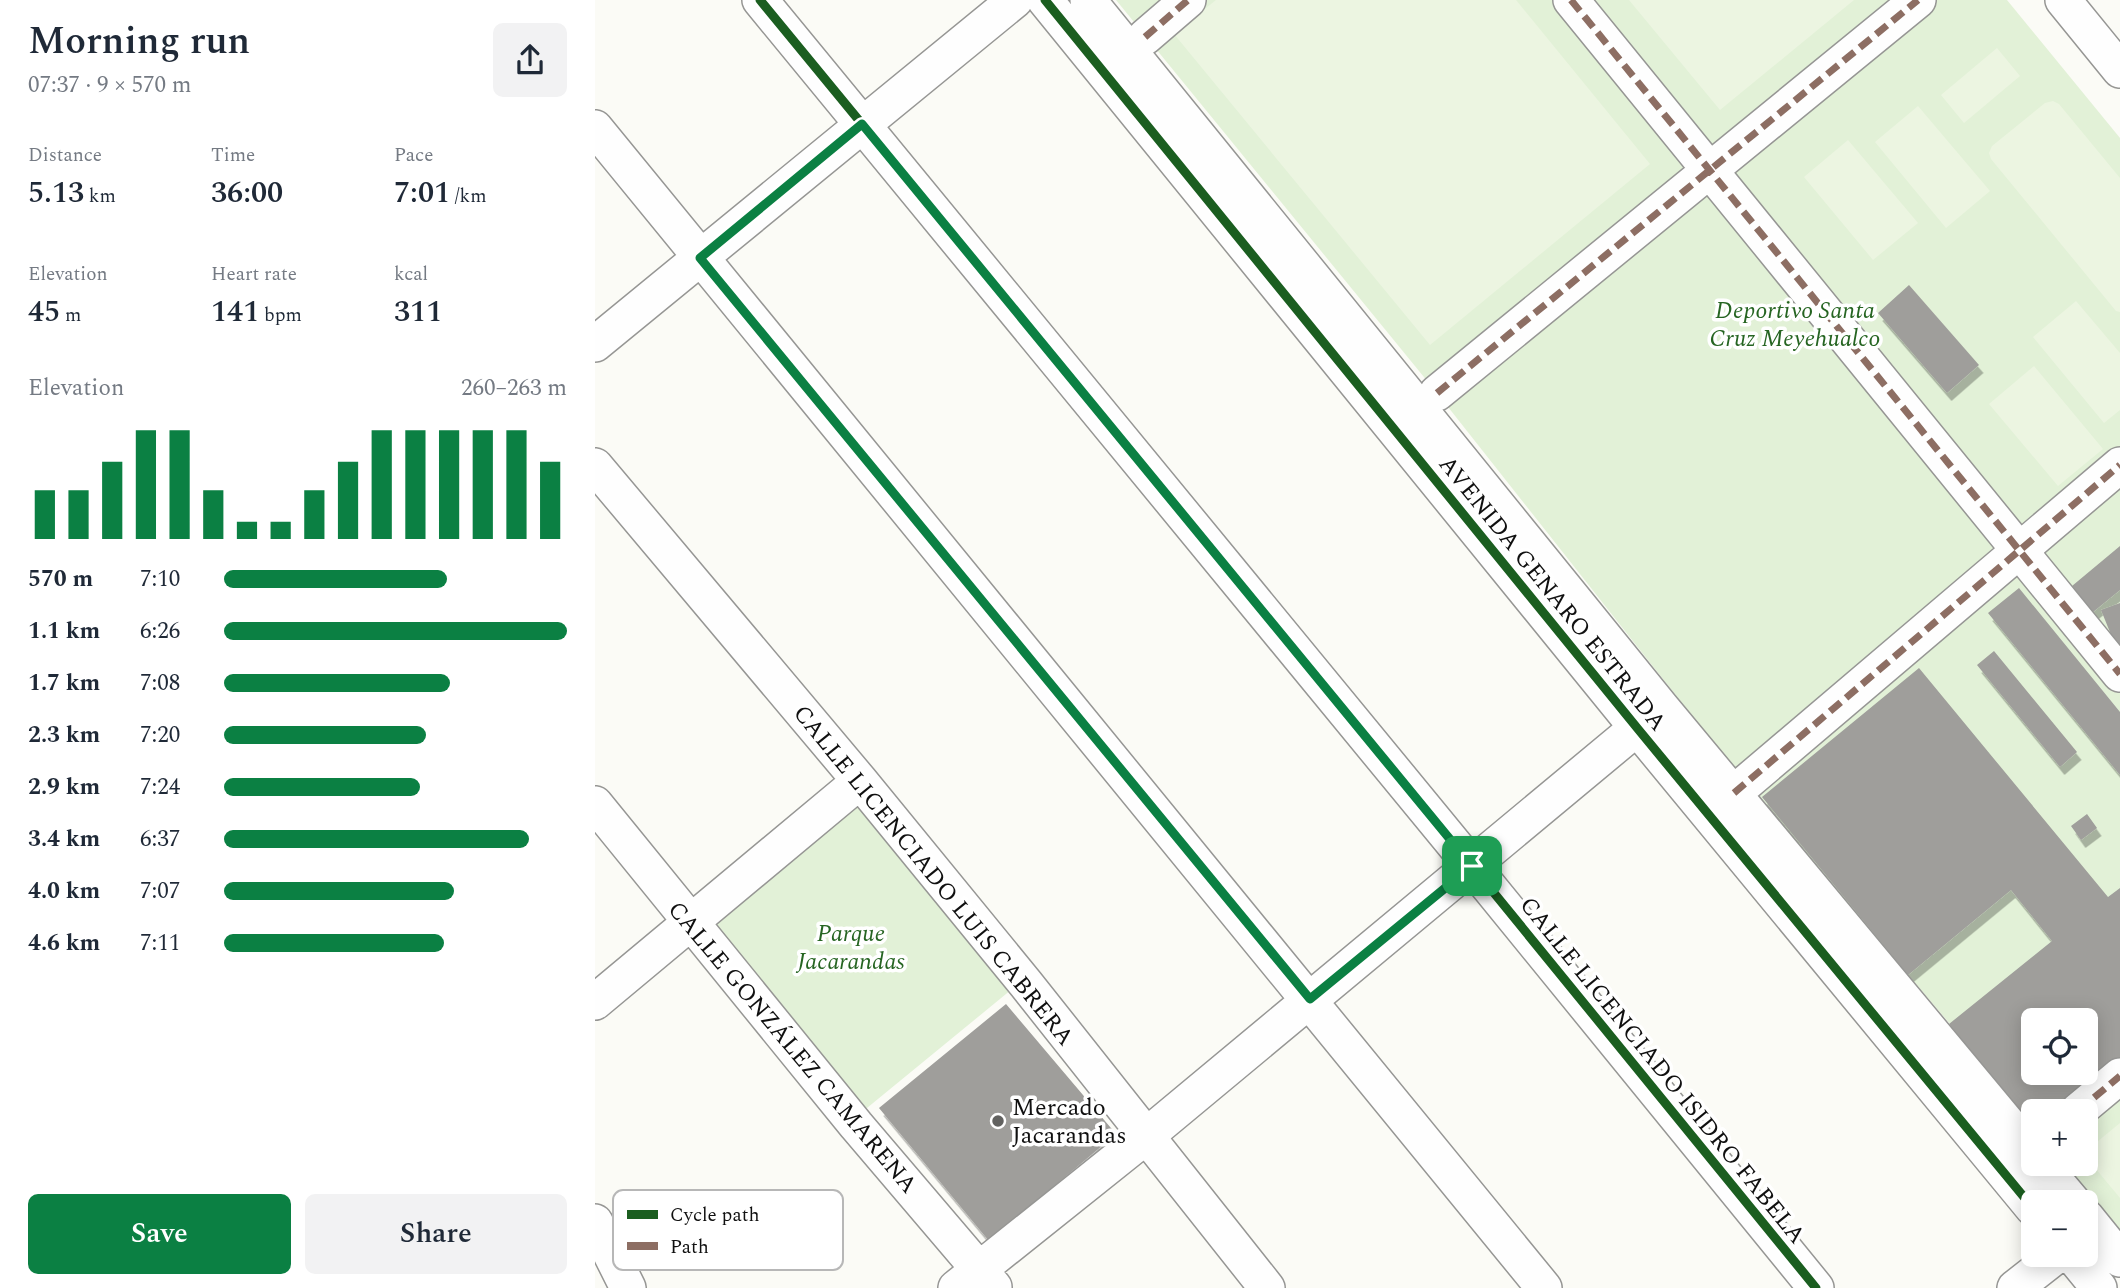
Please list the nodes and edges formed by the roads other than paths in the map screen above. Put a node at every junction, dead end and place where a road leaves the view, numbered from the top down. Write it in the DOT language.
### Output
graph roads {
  1 [pos="759,0"];
  2 [pos="1015,0"];
  3 [pos="1045,0"];
  4 [pos="1088,0"];
  5 [pos="1188,0"];
  6 [pos="1571,0"];
  7 [pos="1918,0"];
  8 [pos="2063,0"];
  9 [pos="1145,37"];
  10 [pos="2120,70"];
  11 [pos="862,124"];
  12 [pos="595,128"];
  13 [pos="1710,169"];
  14 [pos="700,258"];
  15 [pos="595,344"];
  16 [pos="1437,393"];
  17 [pos="2120,465"];
  18 [pos="595,466"];
  19 [pos="2019,550"];
  20 [pos="2120,674"];
  21 [pos="1650,718"];
  22 [pos="860,781"];
  23 [pos="1734,793"];
  24 [pos="595,804"];
  25 [pos="1472,866"];
  26 [pos="691,924"];
  27 [pos="1310,999"];
  28 [pos="595,1002"];
  29 [pos="2120,1076"];
  30 [pos="2092,1099"];
  31 [pos="1145,1137"];
  32 [pos="2021,1137"];
  33 [pos="2052,1176"];
  34 [pos="2063,1190"];
  35 [pos="2021,1193"];
  36 [pos="595,1222"];
  37 [pos="2098,1234"];
  38 [pos="613,1258"];
  39 [pos="2120,1259"];
  40 [pos="2042,1267"];
  41 [pos="2082,1267"];
  42 [pos="619,1270"];
  43 [pos="976,1282"];
  44 [pos="628,1288"];
  45 [pos="1267,1288"];
  46 [pos="1544,1288"];
  47 [pos="1816,1288"];
  48 [pos="2015,1288"];
  49 [pos="2099,1288"];
  1 -- 11 [label="street, CALLE LICENCIADO ISIDRO FABELA"];
  2 -- 11 [label="street"];
  3 -- 21 [label="street, AVENIDA GENARO ESTRADA"];
  4 -- 21 [label="street, AVENIDA GENARO ESTRADA"];
  5 -- 9 [label="street"];
  6 -- 13 [label="street"];
  7 -- 13 [label="street"];
  8 -- 10 [label="street"];
  11 -- 14 [label="street"];
  11 -- 25 [label="street, CALLE LICENCIADO ISIDRO FABELA"];
  12 -- 14 [label="street"];
  13 -- 16 [label="street"];
  13 -- 19 [label="street"];
  14 -- 15 [label="street"];
  14 -- 27 [label="street"];
  17 -- 19 [label="street"];
  18 -- 22 [label="street, CALLE LICENCIADO LUIS CABRERA"];
  19 -- 20 [label="street"];
  19 -- 23 [label="street"];
  21 -- 23 [label="street, AVENIDA GENARO ESTRADA"];
  21 -- 25 [label="street"];
  21 -- 35 [label="street, AVENIDA GENARO ESTRADA"];
  22 -- 26 [label="street"];
  22 -- 31 [label="street, CALLE LICENCIADO LUIS CABRERA"];
  23 -- 32 [label="street, AVENIDA GENARO ESTRADA"];
  24 -- 26 [label="street, CALLE GONZÁLEZ CAMARENA"];
  25 -- 27 [label="street"];
  25 -- 47 [label="street, CALLE LICENCIADO ISIDRO FABELA"];
  26 -- 28 [label="street"];
  26 -- 43 [label="street, CALLE GONZÁLEZ CAMARENA"];
  27 -- 31 [label="street"];
  27 -- 46 [label="street"];
  29 -- 30 [label="street"];
  31 -- 43 [label="street"];
  31 -- 45 [label="street, CALLE LICENCIADO LUIS CABRERA"];
  33 -- 34 [label="street, AVENIDA GENARO ESTRADA"];
  36 -- 38 [label="street"];
  37 -- 39 [label="street, AVENIDA GENARO ESTRADA"];
  40 -- 48 [label="street"];
  41 -- 49 [label="street"];
  42 -- 44 [label="street"];
}
